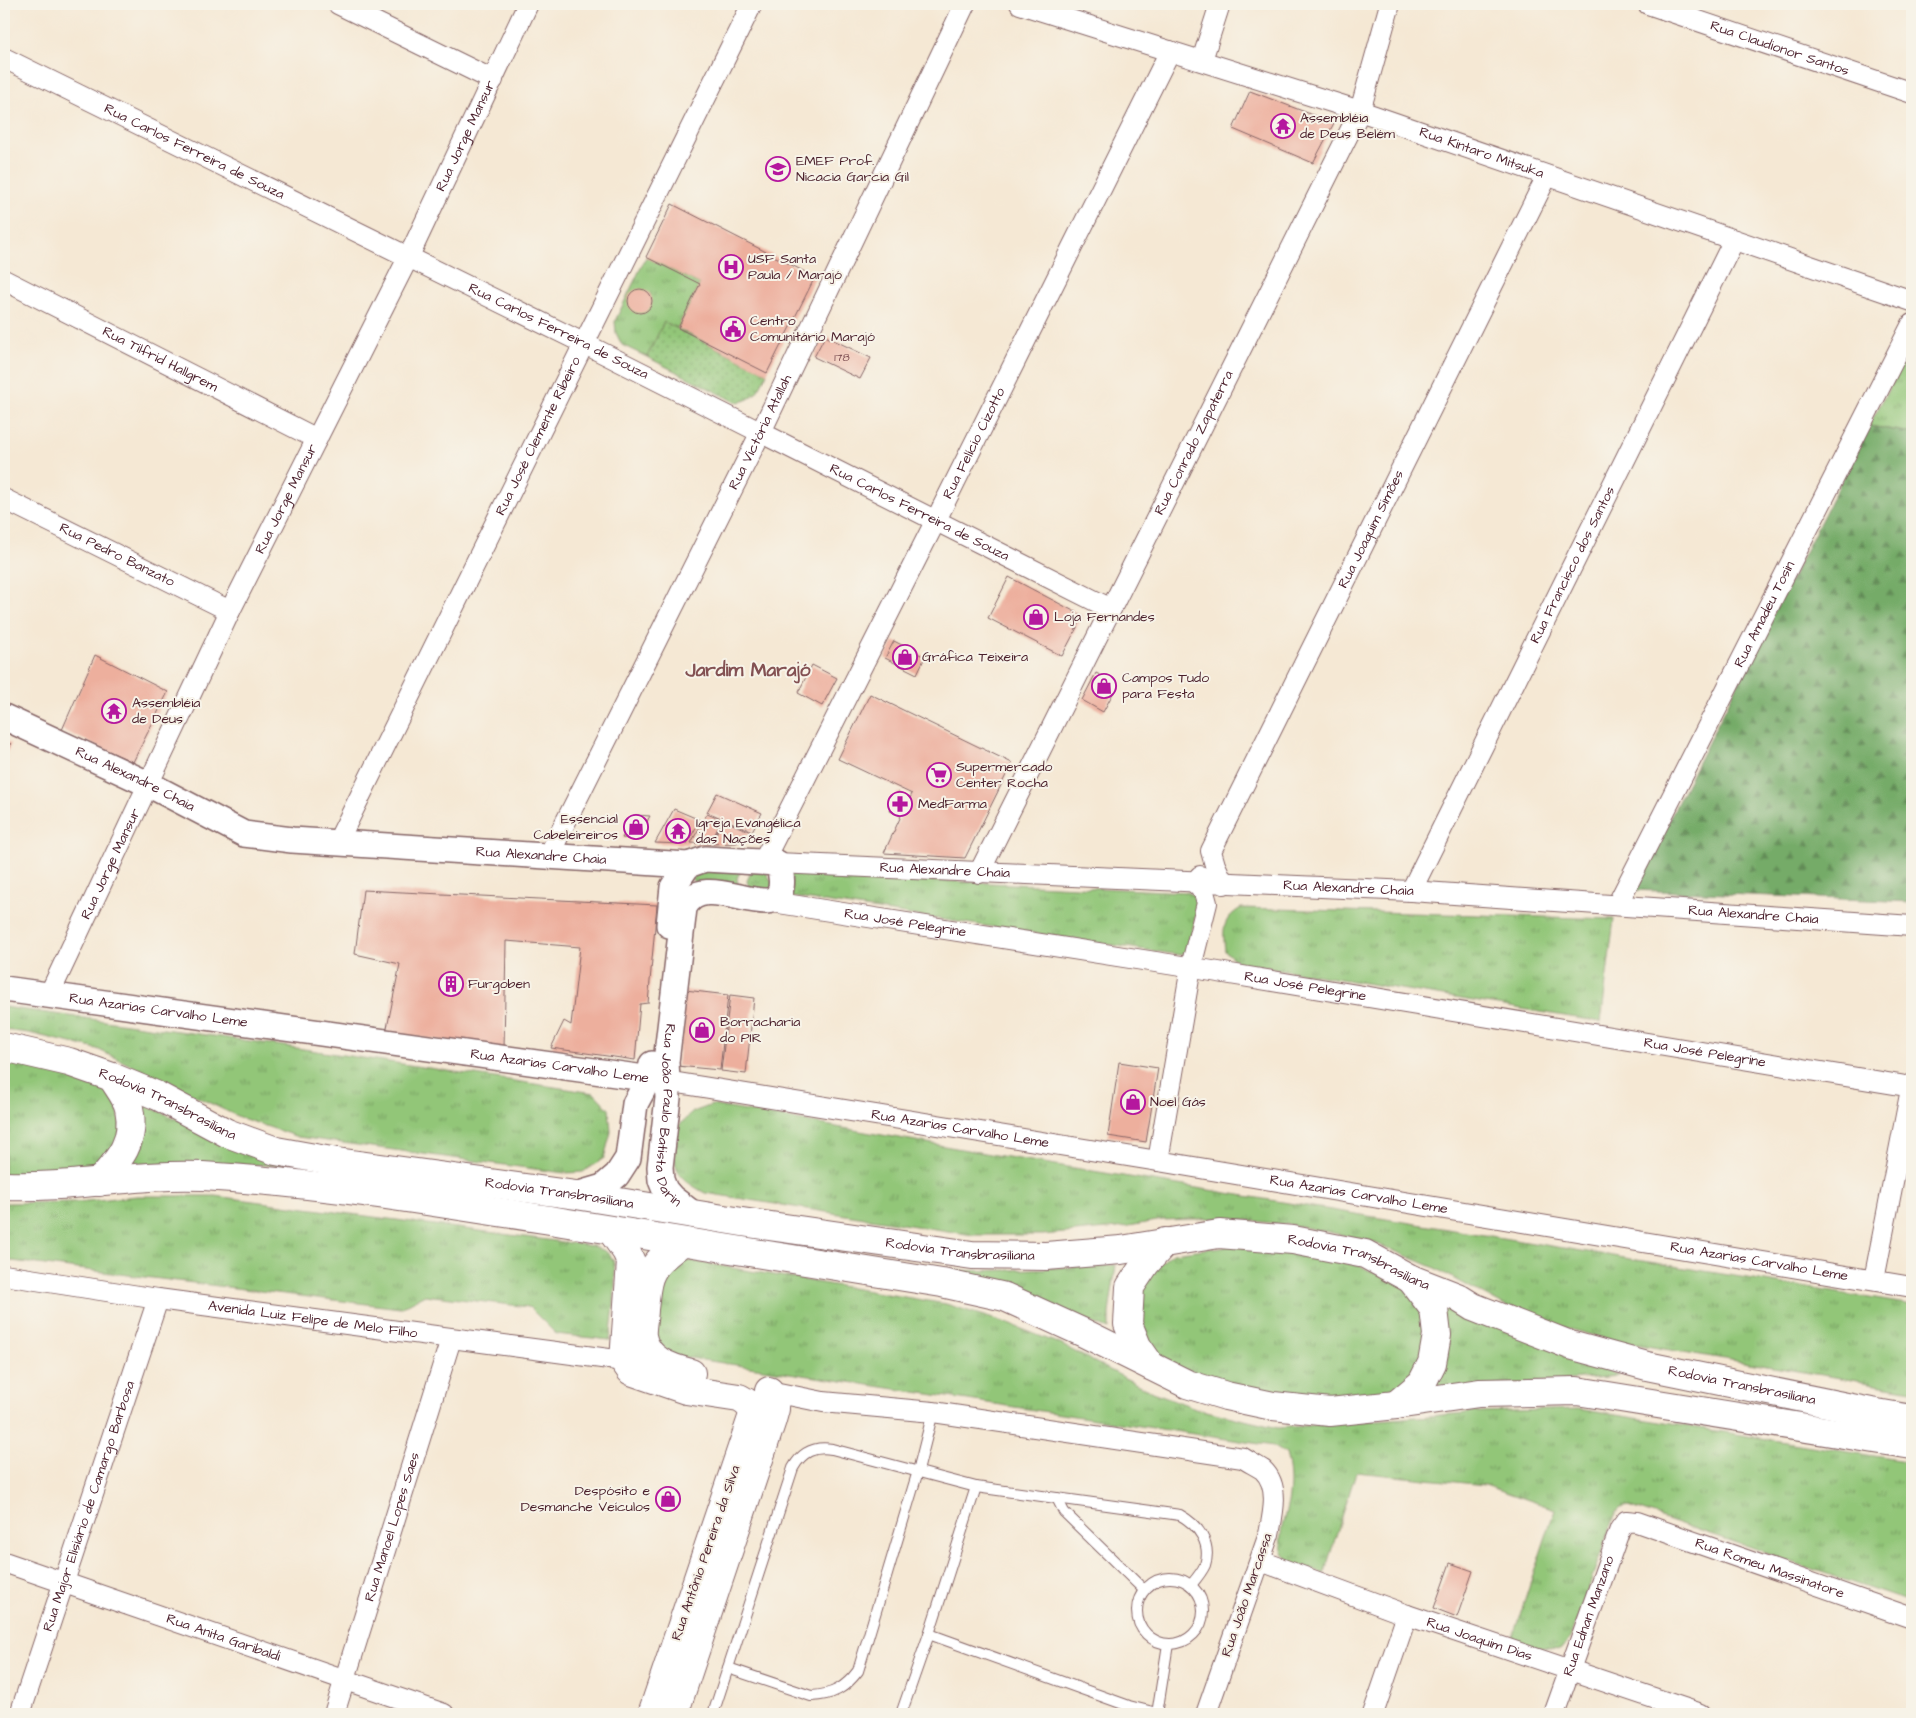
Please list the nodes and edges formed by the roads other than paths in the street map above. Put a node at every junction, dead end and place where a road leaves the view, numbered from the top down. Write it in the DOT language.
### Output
graph roads {
  1 [pos="338,4"];
  2 [pos="528,4"];
  3 [pos="752,4"];
  4 [pos="965,4"];
  5 [pos="1020,4"];
  6 [pos="1220,4"];
  7 [pos="1390,4"];
  8 [pos="1648,4"];
  9 [pos="1047,8"];
  10 [pos="1170,50"];
  11 [pos="4,58"];
  12 [pos="1202,60"];
  13 [pos="493,80"];
  14 [pos="1912,93"];
  15 [pos="1360,111"];
  16 [pos="1547,176"];
  17 [pos="1734,240"];
  18 [pos="409,256"];
  19 [pos="4,280"];
  20 [pos="1912,301"];
  21 [pos="1912,324"];
  22 [pos="584,343"];
  23 [pos="761,432"];
  24 [pos="317,439"];
  25 [pos="4,499"];
  26 [pos="936,520"];
  27 [pos="1111,609"];
  28 [pos="230,611"];
  29 [pos="4,717"];
  30 [pos="148,784"];
  31 [pos="337,843"];
  32 [pos="1211,851"];
  33 [pos="548,857"];
  34 [pos="764,863"];
  35 [pos="688,865"];
  36 [pos="979,873"];
  37 [pos="1195,883"];
  38 [pos="1224,884"];
  39 [pos="1411,891"];
  40 [pos="699,893"];
  41 [pos="758,899"];
  42 [pos="1617,905"];
  43 [pos="1912,926"];
  44 [pos="1195,968"];
  45 [pos="4,989"];
  46 [pos="49,995"];
  47 [pos="4,1047"];
  48 [pos="112,1077"];
  49 [pos="657,1080"];
  50 [pos="1912,1086"];
  51 [pos="1163,1162"];
  52 [pos="100,1182"];
  53 [pos="4,1186"];
  54 [pos="576,1194"];
  55 [pos="693,1214"];
  56 [pos="611,1230"];
  57 [pos="682,1242"];
  58 [pos="1165,1242"];
  59 [pos="4,1275"];
  60 [pos="1411,1279"];
  61 [pos="1874,1280"];
  62 [pos="1912,1287"];
  63 [pos="158,1299"];
  64 [pos="451,1339"];
  65 [pos="624,1361"];
  66 [pos="1152,1366"];
  67 [pos="754,1400"];
  68 [pos="1396,1405"];
  69 [pos="933,1412"];
  70 [pos="1912,1418"];
  71 [pos="1912,1445"];
  72 [pos="918,1472"];
  73 [pos="976,1487"];
  74 [pos="1057,1498"];
  75 [pos="1626,1521"];
  76 [pos="1261,1561"];
  77 [pos="4,1562"];
  78 [pos="64,1582"];
  79 [pos="1191,1585"];
  80 [pos="1144,1590"];
  81 [pos="1407,1616"];
  82 [pos="1912,1618"];
  83 [pos="929,1634"];
  84 [pos="1168,1644"];
  85 [pos="728,1668"];
  86 [pos="1570,1669"];
  87 [pos="345,1680"];
  88 [pos="20,1714"];
  89 [pos="334,1714"];
  90 [pos="444,1714"];
  91 [pos="652,1714"];
  92 [pos="674,1714"];
  93 [pos="713,1714"];
  94 [pos="901,1714"];
  95 [pos="1157,1714"];
  96 [pos="1206,1714"];
  97 [pos="1373,1714"];
  98 [pos="1554,1714"];
  99 [pos="1702,1714"];
  1 -- 13 [label="street"];
  2 -- 13 [label="street, Rua Jorge Mansur"];
  3 -- 22 [label="street, Rua José Clemente Ribeiro"];
  4 -- 23 [label="street, Rua Victória Atallah"];
  5 -- 9 [label="street, Rua Kintaro Mitsuka"];
  6 -- 12 [label="street"];
  7 -- 15 [label="street, Rua Conrado Zapaterra"];
  8 -- 14 [label="street, Rua Claudionor Santos"];
  9 -- 10 [label="street, Rua Kintaro Mitsuka"];
  10 -- 12 [label="street, Rua Kintaro Mitsuka"];
  10 -- 26 [label="street, Rua Felício Cizotto"];
  11 -- 18 [label="street, Rua Carlos Ferreira de Souza"];
  12 -- 15 [label="street, Rua Kintaro Mitsuka"];
  13 -- 18 [label="street, Rua Jorge Mansur"];
  15 -- 16 [label="street, Rua Kintaro Mitsuka"];
  15 -- 27 [label="street, Rua Conrado Zapaterra"];
  16 -- 17 [label="street, Rua Kintaro Mitsuka"];
  16 -- 32 [label="street, Rua Joaquim Simões"];
  17 -- 20 [label="street, Rua Kintaro Mitsuka"];
  17 -- 39 [label="street, Rua Francisco dos Santos"];
  18 -- 22 [label="street, Rua Carlos Ferreira de Souza"];
  18 -- 24 [label="street, Rua Jorge Mansur"];
  19 -- 24 [label="street, Rua Tilfrid Hallgrem"];
  21 -- 42 [label="street, Rua Amadeu Tosin"];
  22 -- 23 [label="street, Rua Carlos Ferreira de Souza"];
  22 -- 31 [label="street, Rua José Clemente Ribeiro"];
  23 -- 26 [label="street, Rua Carlos Ferreira de Souza"];
  23 -- 33 [label="street, Rua Victória Atallah"];
  24 -- 28 [label="street, Rua Jorge Mansur"];
  25 -- 28 [label="street, Rua Pedro Banzato"];
  26 -- 27 [label="street, Rua Carlos Ferreira de Souza"];
  26 -- 34 [label="street, Rua Felício Cizotto"];
  27 -- 36 [label="street, Rua Conrado Zapaterra"];
  28 -- 30 [label="street, Rua Jorge Mansur"];
  29 -- 30 [label="street, Rua Alexandre Chaia"];
  30 -- 31 [label="street, Rua Alexandre Chaia"];
  30 -- 46 [label="street, Rua Jorge Mansur"];
  31 -- 33 [label="street, Rua Alexandre Chaia"];
  32 -- 37 [label="street, Rua Joaquim Simões"];
  32 -- 38 [label="street"];
  33 -- 35 [label="street, Rua Alexandre Chaia"];
  34 -- 35 [label="street, Rua Alexandre Chaia"];
  34 -- 36 [label="street, Rua Alexandre Chaia"];
  34 -- 41 [label="street"];
  34 -- 41 [label="street"];
  35 -- 49 [label="street, Rua João Paulo Batista Darin"];
  36 -- 37 [label="street, Rua Alexandre Chaia"];
  37 -- 38 [label="street, Rua Alexandre Chaia"];
  37 -- 44 [label="street"];
  38 -- 39 [label="street, Rua Alexandre Chaia"];
  38 -- 44 [label="street"];
  39 -- 42 [label="street, Rua Alexandre Chaia"];
  40 -- 41 [label="street, Rua José Pelegrine"];
  40 -- 49 [label="street, Rua João Paulo Batista Darin"];
  41 -- 44 [label="street, Rua José Pelegrine"];
  42 -- 43 [label="street, Rua Alexandre Chaia"];
  44 -- 50 [label="street, Rua José Pelegrine"];
  44 -- 51 [label="street"];
  45 -- 46 [label="street, Rua Azarias Carvalho Leme"];
  46 -- 49 [label="street, Rua Azarias Carvalho Leme"];
  47 -- 48 [label="main road, Rodovia Transbrasiliana"];
  48 -- 52 [label="main road"];
  48 -- 54 [label="main road, Rodovia Transbrasiliana"];
  49 -- 51 [label="street, Rua Azarias Carvalho Leme"];
  49 -- 54 [label="street, Rua João Paulo Batista Darin"];
  49 -- 55 [label="street, Rua João Paulo Batista Darin"];
  50 -- 61 [label="street"];
  51 -- 61 [label="street, Rua Azarias Carvalho Leme"];
  52 -- 53 [label="main road, Rodovia Transbrasiliana"];
  52 -- 56 [label="main road, Rodovia Transbrasiliana"];
  54 -- 55 [label="main road, Rodovia Transbrasiliana"];
  55 -- 58 [label="main road, Rodovia Transbrasiliana"];
  56 -- 57 [label="main road, Rodovia Transbrasiliana"];
  56 -- 65 [label="main road"];
  57 -- 66 [label="main road, Rodovia Transbrasiliana"];
  57 -- 67 [label="main road"];
  58 -- 60 [label="main road, Rodovia Transbrasiliana"];
  58 -- 66 [label="main road"];
  59 -- 63 [label="street, Avenida Luiz Felipe de Melo Filho"];
  60 -- 68 [label="main road"];
  60 -- 70 [label="main road, Rodovia Transbrasiliana"];
  61 -- 62 [label="street, Rua Azarias Carvalho Leme"];
  63 -- 64 [label="street, Avenida Luiz Felipe de Melo Filho"];
  63 -- 78 [label="street, Rua Major Elisiário de Camargo Barbosa"];
  64 -- 65 [label="street, Avenida Luiz Felipe de Melo Filho"];
  64 -- 87 [label="street, Rua Manoel Lopes Saes"];
  65 -- 67 [label="main road"];
  66 -- 68 [label="main road, Rodovia Transbrasiliana"];
  67 -- 69 [label="street"];
  67 -- 91 [label="main road, Rua Antônio Pereira da Silva"];
  67 -- 92 [label="main road, Rua Antônio Pereira da Silva"];
  68 -- 71 [label="main road, Rodovia Transbrasiliana"];
  69 -- 72 [label="lane"];
  69 -- 76 [label="street, Rua João Marcassa"];
  72 -- 73 [label="lane"];
  72 -- 85 [label="lane"];
  72 -- 85 [label="lane"];
  73 -- 74 [label="lane"];
  73 -- 83 [label="lane"];
  74 -- 79 [label="lane"];
  74 -- 80 [label="lane"];
  75 -- 82 [label="street, Rua Romeu Massinatore"];
  75 -- 86 [label="street, Rua Ednan Manzano"];
  76 -- 81 [label="street, Rua Joaquim Dias"];
  76 -- 96 [label="street, Rua João Marcassa"];
  77 -- 78 [label="street, Rua Anita Garibaldi"];
  78 -- 87 [label="street, Rua Anita Garibaldi"];
  78 -- 88 [label="street, Rua Major Elisiário de Camargo Barbosa"];
  79 -- 80 [label="lane"];
  79 -- 84 [label="lane"];
  80 -- 84 [label="lane"];
  81 -- 86 [label="street, Rua Joaquim Dias"];
  81 -- 97 [label="street"];
  83 -- 94 [label="lane"];
  83 -- 95 [label="lane"];
  84 -- 95 [label="lane"];
  85 -- 93 [label="lane"];
  86 -- 98 [label="street, Rua Ednan Manzano"];
  86 -- 99 [label="street, Rua Joaquim Dias"];
  87 -- 89 [label="street, Rua Manoel Lopes Saes"];
  87 -- 90 [label="street, Rua Anita Garibaldi"];
}
